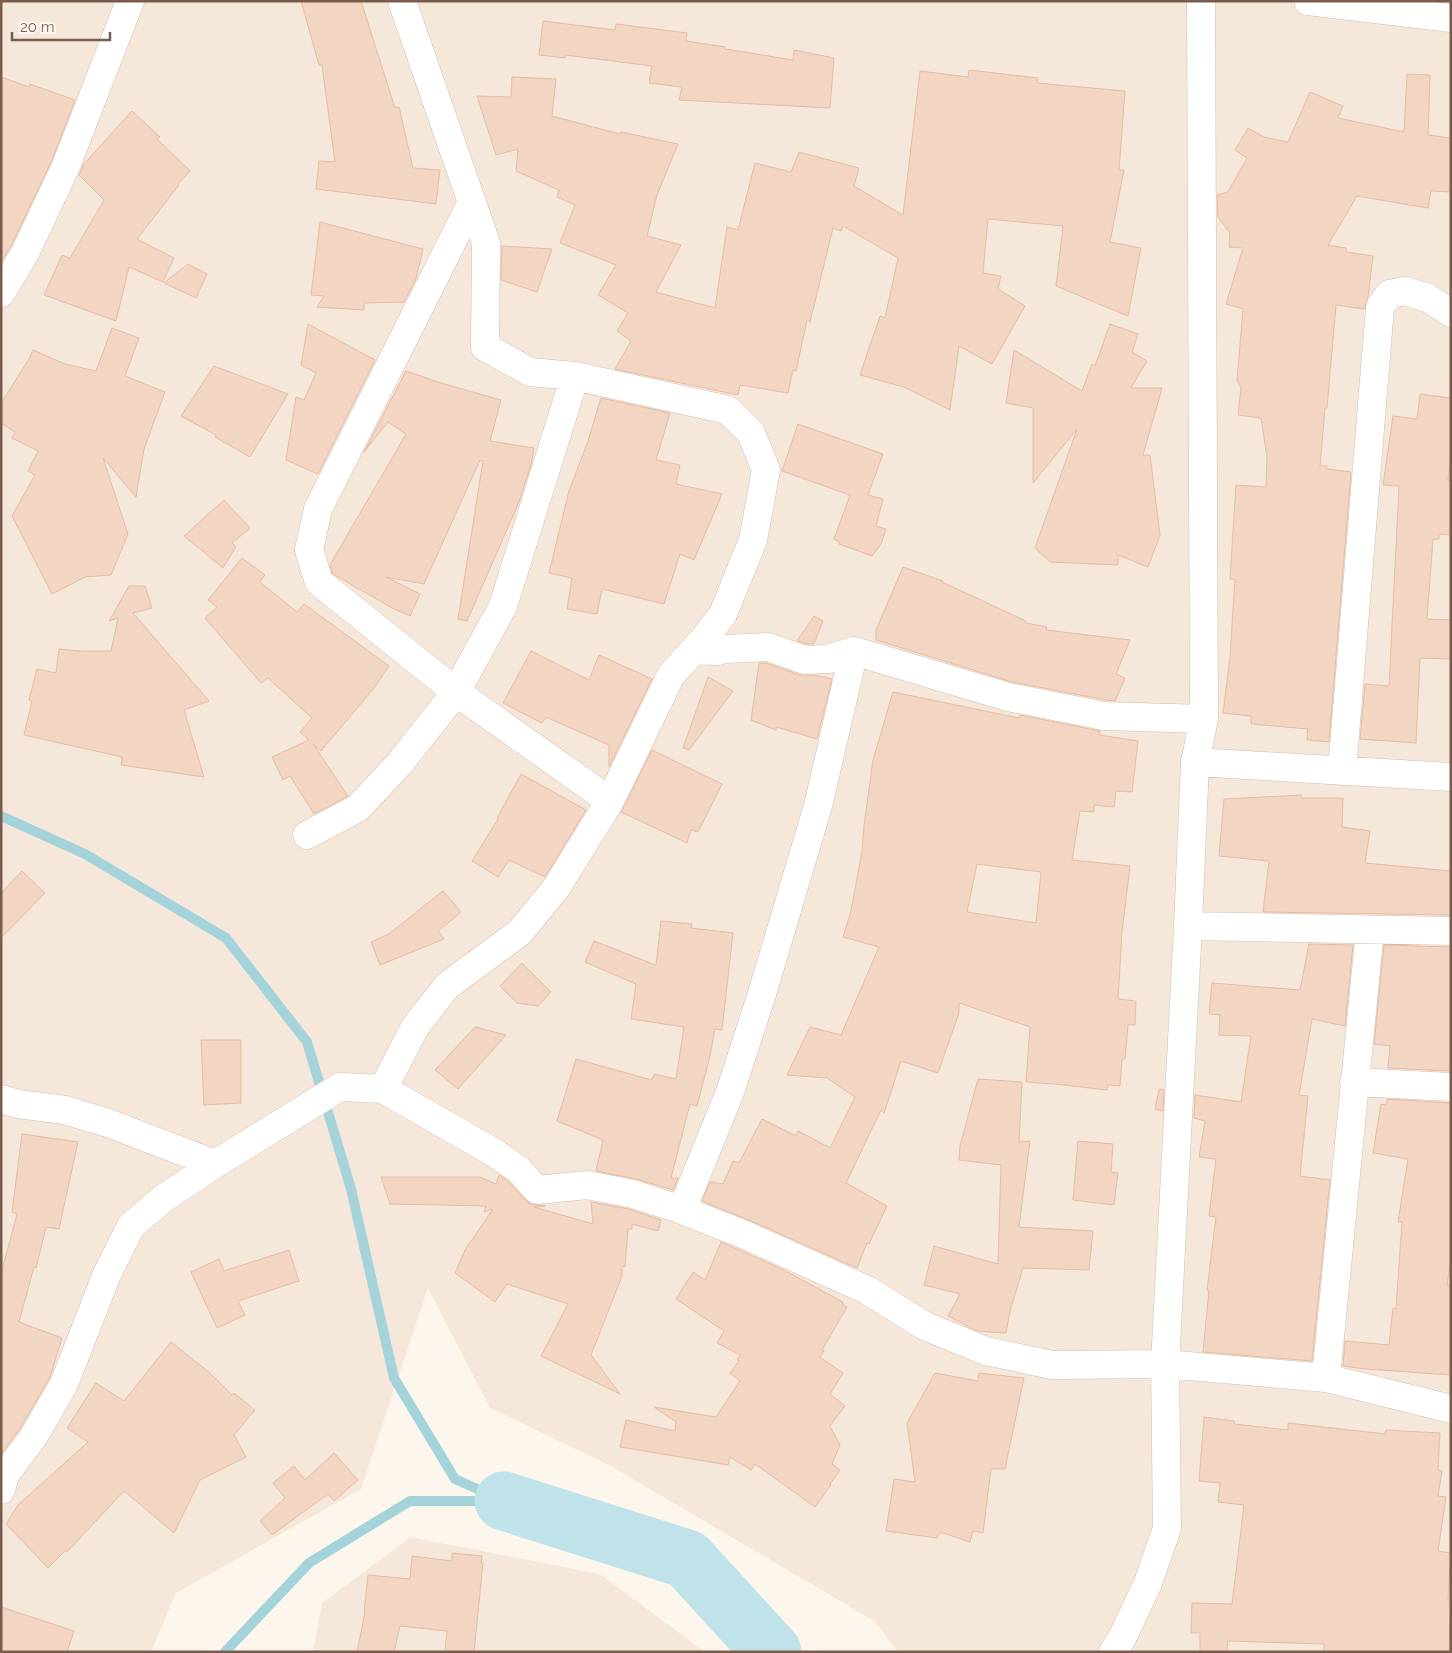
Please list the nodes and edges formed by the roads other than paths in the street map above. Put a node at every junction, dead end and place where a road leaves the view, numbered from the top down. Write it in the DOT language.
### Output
graph roads {
  1 [pos="130,1"];
  2 [pos="402,1"];
  3 [pos="1201,1"];
  4 [pos="1308,1"];
  5 [pos="1451,18"];
  6 [pos="472,202"];
  7 [pos="1,293"];
  8 [pos="1451,313"];
  9 [pos="575,376"];
  10 [pos="694,650"];
  11 [pos="854,651"];
  12 [pos="456,692"];
  13 [pos="1204,719"];
  14 [pos="1195,762"];
  15 [pos="1342,771"];
  16 [pos="1451,777"];
  17 [pos="610,801"];
  18 [pos="308,835"];
  19 [pos="1188,926"];
  20 [pos="1370,930"];
  21 [pos="1451,931"];
  22 [pos="1354,1082"];
  23 [pos="1451,1087"];
  24 [pos="383,1089"];
  25 [pos="1,1099"];
  26 [pos="215,1164"];
  27 [pos="682,1210"];
  28 [pos="1166,1364"];
  29 [pos="1326,1378"];
  30 [pos="1451,1409"];
  31 [pos="2,1478"];
  32 [pos="1113,1652"];
  1 -- 7 [label="street"];
  2 -- 6 [label="street"];
  3 -- 13 [label="street"];
  4 -- 5 [label="street"];
  6 -- 9 [label="street"];
  6 -- 12 [label="street"];
  8 -- 15 [label="street"];
  9 -- 10 [label="street"];
  9 -- 12 [label="street"];
  10 -- 11 [label="street"];
  10 -- 17 [label="street"];
  11 -- 13 [label="street"];
  11 -- 27 [label="street"];
  12 -- 17 [label="street"];
  12 -- 18 [label="street"];
  13 -- 14 [label="street"];
  14 -- 15 [label="street"];
  14 -- 19 [label="street"];
  15 -- 16 [label="street"];
  17 -- 24 [label="street"];
  19 -- 20 [label="street"];
  19 -- 28 [label="street"];
  20 -- 21 [label="street"];
  20 -- 22 [label="street"];
  22 -- 23 [label="street"];
  22 -- 29 [label="street"];
  24 -- 26 [label="street"];
  24 -- 27 [label="street"];
  25 -- 26 [label="street"];
  26 -- 31 [label="street"];
  27 -- 28 [label="street"];
  28 -- 29 [label="street"];
  28 -- 32 [label="street"];
  29 -- 30 [label="street"];
}
